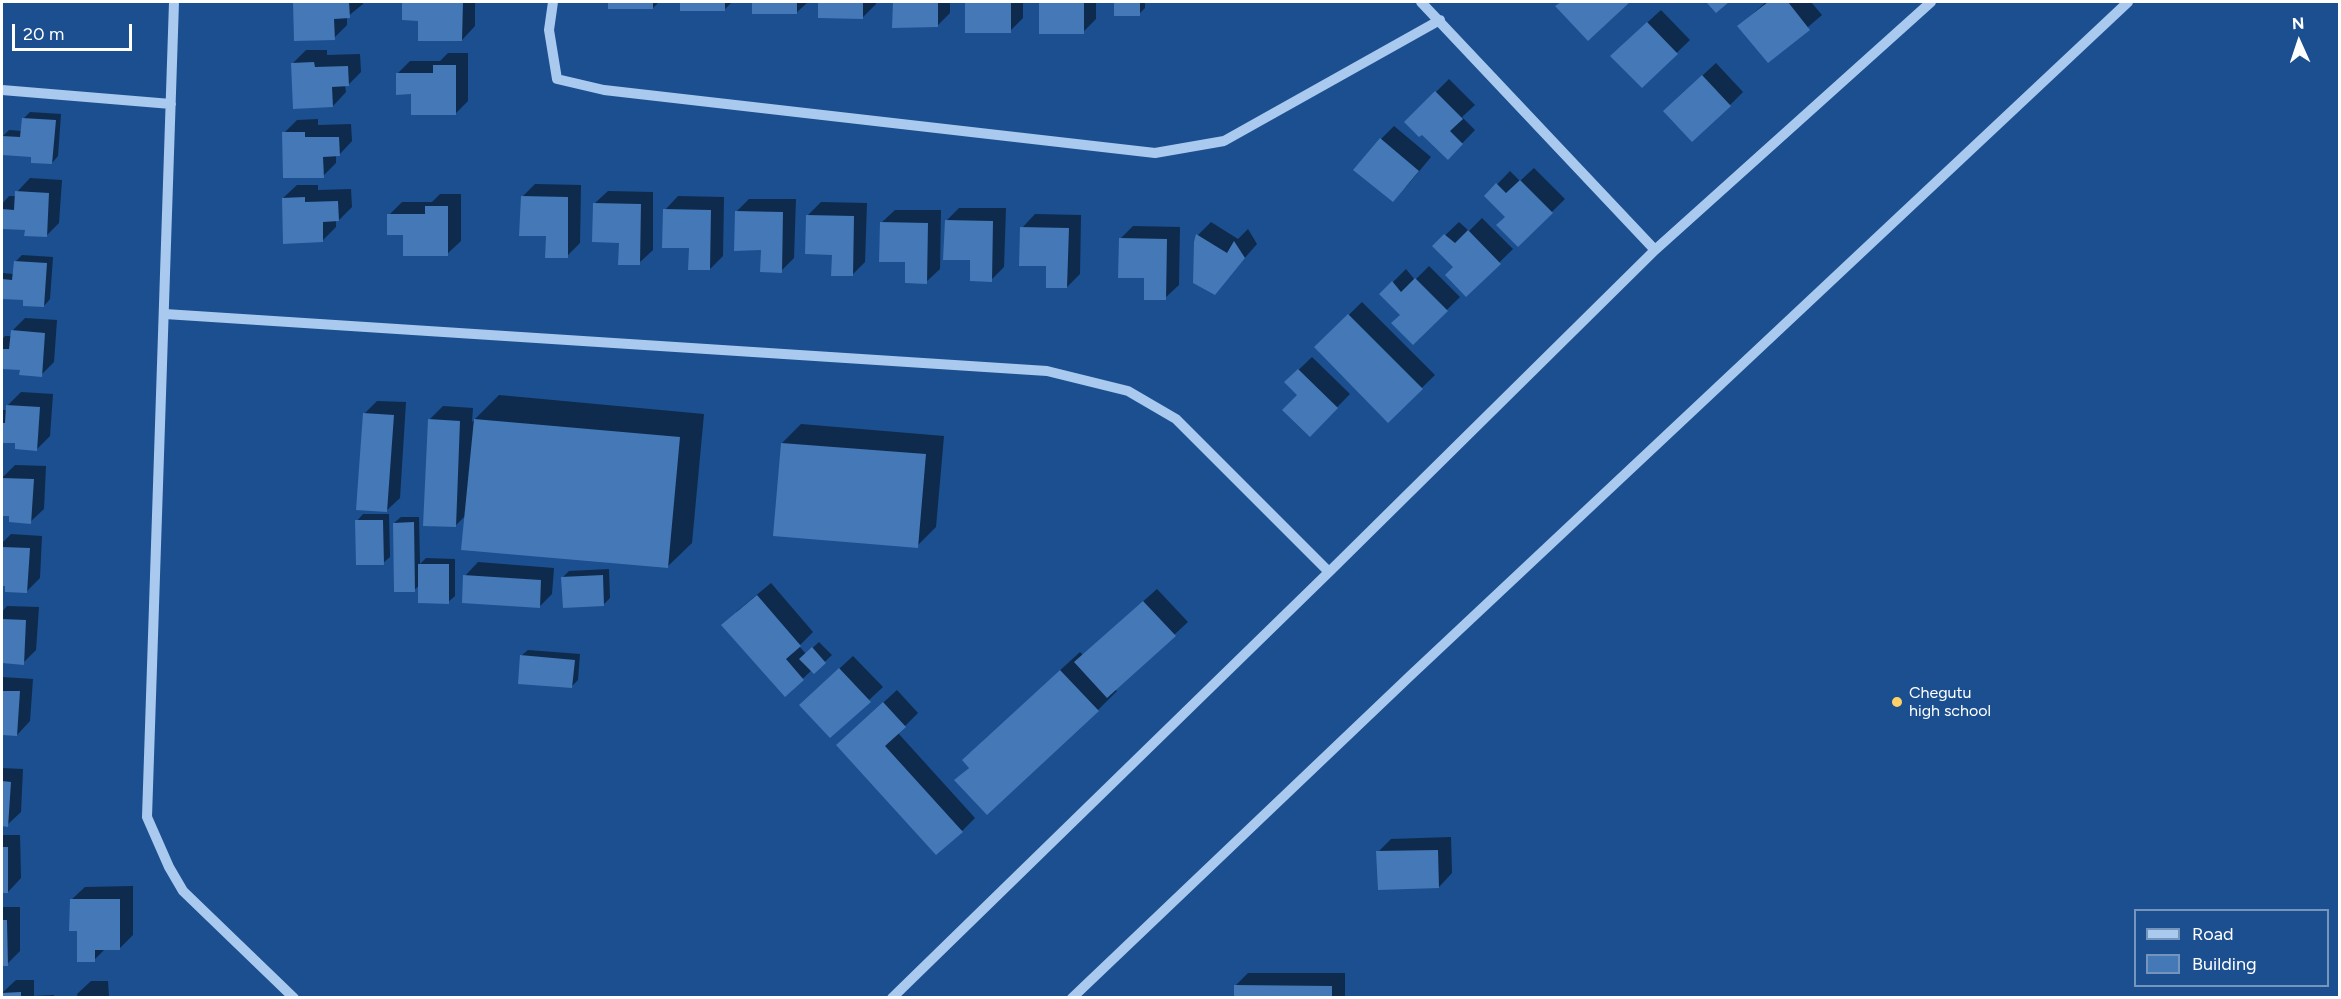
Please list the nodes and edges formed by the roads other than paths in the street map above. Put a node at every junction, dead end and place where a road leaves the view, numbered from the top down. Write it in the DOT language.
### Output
graph roads {
  1 [pos="174,2"];
  2 [pos="553,2"];
  3 [pos="1421,2"];
  4 [pos="1930,2"];
  5 [pos="2128,2"];
  6 [pos="1440,20"];
  7 [pos="2,90"];
  8 [pos="171,104"];
  9 [pos="1655,250"];
  10 [pos="165,314"];
  11 [pos="1329,572"];
  12 [pos="294,998"];
  13 [pos="892,998"];
  14 [pos="1072,998"];
  1 -- 8 [label="street"];
  2 -- 6 [label="street"];
  3 -- 6 [label="street"];
  4 -- 9 [label="street"];
  5 -- 14 [label="street"];
  6 -- 9 [label="street"];
  7 -- 8 [label="street"];
  8 -- 10 [label="street"];
  9 -- 11 [label="street"];
  10 -- 11 [label="street"];
  10 -- 12 [label="street"];
  11 -- 13 [label="street"];
}
